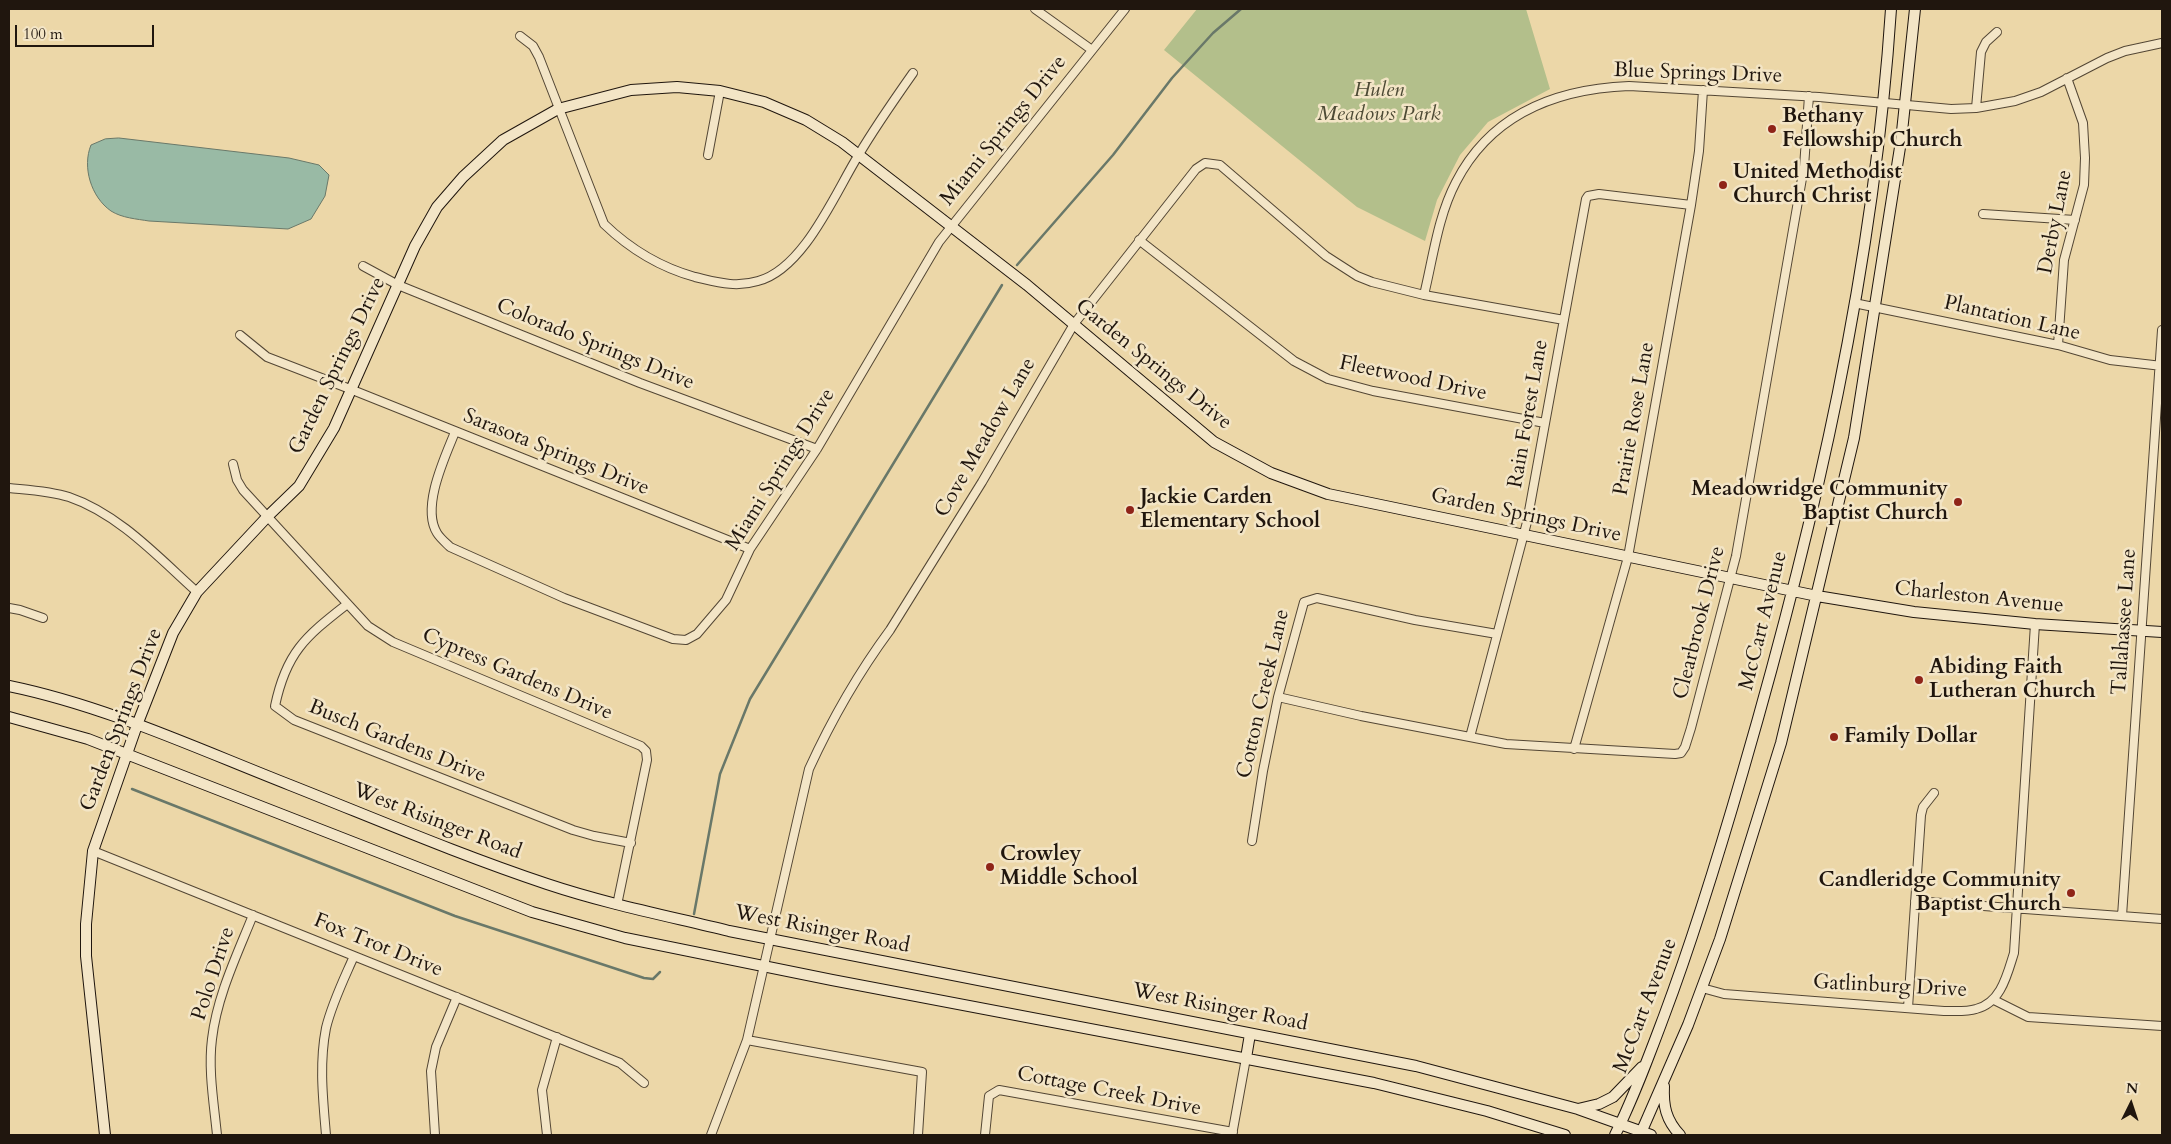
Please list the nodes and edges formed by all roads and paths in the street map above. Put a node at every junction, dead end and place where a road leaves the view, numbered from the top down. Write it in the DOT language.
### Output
graph roads {
  1 [pos="1035,9"];
  2 [pos="1125,9"];
  3 [pos="1891,9"];
  4 [pos="1915,9"];
  5 [pos="1998,32"];
  6 [pos="520,36"];
  7 [pos="2162,44"];
  8 [pos="1092,50"];
  9 [pos="912,73"];
  10 [pos="2067,78"];
  11 [pos="1703,90"];
  12 [pos="720,91"];
  13 [pos="1809,96"];
  14 [pos="1882,102"];
  15 [pos="1906,104"];
  16 [pos="1976,108"];
  17 [pos="558,109"];
  18 [pos="708,155"];
  19 [pos="858,155"];
  20 [pos="1691,205"];
  21 [pos="1984,214"];
  22 [pos="2075,220"];
  23 [pos="950,226"];
  24 [pos="1139,240"];
  25 [pos="363,266"];
  26 [pos="398,285"];
  27 [pos="1424,295"];
  28 [pos="1854,303"];
  29 [pos="1875,307"];
  30 [pos="1564,320"];
  31 [pos="1074,324"];
  32 [pos="2162,330"];
  33 [pos="240,335"];
  34 [pos="2058,345"];
  35 [pos="2160,366"];
  36 [pos="350,389"];
  37 [pos="1545,423"];
  38 [pos="455,432"];
  39 [pos="817,450"];
  40 [pos="233,464"];
  41 [pos="9,488"];
  42 [pos="268,516"];
  43 [pos="1524,534"];
  44 [pos="750,549"];
  45 [pos="1628,556"];
  46 [pos="1731,578"];
  47 [pos="1792,591"];
  48 [pos="197,592"];
  49 [pos="1817,596"];
  50 [pos="346,605"];
  51 [pos="9,608"];
  52 [pos="44,618"];
  53 [pos="2035,624"];
  54 [pos="2142,631"];
  55 [pos="2162,632"];
  56 [pos="1497,634"];
  57 [pos="9,686"];
  58 [pos="1278,697"];
  59 [pos="9,717"];
  60 [pos="137,725"];
  61 [pos="1470,737"];
  62 [pos="1574,749"];
  63 [pos="127,754"];
  64 [pos="1934,793"];
  65 [pos="1252,841"];
  66 [pos="631,843"];
  67 [pos="93,851"];
  68 [pos="1915,901"];
  69 [pos="617,906"];
  70 [pos="2017,908"];
  71 [pos="253,915"];
  72 [pos="2122,916"];
  73 [pos="2162,919"];
  74 [pos="771,938"];
  75 [pos="354,956"];
  76 [pos="764,966"];
  77 [pos="1702,988"];
  78 [pos="457,997"];
  79 [pos="1994,1000"];
  80 [pos="1908,1008"];
  81 [pos="2162,1026"];
  82 [pos="1250,1034"];
  83 [pos="557,1038"];
  84 [pos="747,1040"];
  85 [pos="1246,1058"];
  86 [pos="1647,1062"];
  87 [pos="1664,1082"];
  88 [pos="644,1083"];
  89 [pos="1578,1109"];
  90 [pos="1620,1124"];
  91 [pos="1550,1133"];
  92 [pos="1232,1134"];
  93 [pos="1644,1134"];
  94 [pos="106,1135"];
  95 [pos="217,1135"];
  96 [pos="326,1135"];
  97 [pos="435,1135"];
  98 [pos="547,1135"];
  99 [pos="711,1135"];
  100 [pos="918,1135"];
  101 [pos="985,1135"];
  102 [pos="1565,1135"];
  103 [pos="1614,1135"];
  104 [pos="1680,1135"];
  1 -- 8 [label="street"];
  2 -- 8 [label="street, Miami Springs Drive"];
  3 -- 14 [label="main road, McCart Avenue"];
  4 -- 15 [label="main road, McCart Avenue"];
  5 -- 16 [label="street"];
  6 -- 17 [label="street"];
  7 -- 10 [label="street, Blue Springs Drive"];
  8 -- 23 [label="street, Miami Springs Drive"];
  9 -- 19 [label="street"];
  10 -- 16 [label="street, Blue Springs Drive"];
  10 -- 22 [label="street, Derby Lane"];
  11 -- 13 [label="street, Blue Springs Drive"];
  11 -- 20 [label="street, Prairie Rose Lane"];
  11 -- 27 [label="street, Blue Springs Drive"];
  12 -- 17 [label="main road, Garden Springs Drive"];
  12 -- 18 [label="street"];
  12 -- 19 [label="main road, Garden Springs Drive"];
  13 -- 14 [label="street, Blue Springs Drive"];
  13 -- 46 [label="street, Clearbrook Drive"];
  14 -- 15 [label="street, Blue Springs Drive"];
  14 -- 28 [label="main road, McCart Avenue"];
  15 -- 16 [label="street, Blue Springs Drive"];
  15 -- 29 [label="main road, McCart Avenue"];
  17 -- 19 [label="street"];
  17 -- 26 [label="main road, Garden Springs Drive"];
  19 -- 23 [label="main road, Garden Springs Drive"];
  20 -- 30 [label="street, Rain Forest Lane"];
  20 -- 45 [label="street, Prairie Rose Lane"];
  21 -- 22 [label="street"];
  22 -- 34 [label="street, Derby Lane"];
  23 -- 31 [label="main road, Garden Springs Drive"];
  23 -- 39 [label="street, Miami Springs Drive"];
  24 -- 27 [label="street, Cove Meadow Lane"];
  24 -- 31 [label="street, Cove Meadow Lane"];
  24 -- 37 [label="street, Fleetwood Drive"];
  25 -- 26 [label="street, Colorado Springs Drive"];
  26 -- 36 [label="main road, Garden Springs Drive"];
  26 -- 39 [label="street, Colorado Springs Drive"];
  27 -- 30 [label="street, Cove Meadow Lane"];
  28 -- 29 [label="street, Plantation Lane"];
  28 -- 47 [label="main road, McCart Avenue"];
  29 -- 34 [label="street, Plantation Lane"];
  29 -- 49 [label="main road, McCart Avenue"];
  30 -- 37 [label="street, Rain Forest Lane"];
  31 -- 43 [label="main road, Garden Springs Drive"];
  31 -- 74 [label="street, Cove Meadow Lane"];
  32 -- 35 [label="street, Tallahassee Lane"];
  33 -- 36 [label="street, Sarasota Springs Drive"];
  34 -- 35 [label="street, Plantation Lane"];
  35 -- 54 [label="street, Tallahassee Lane"];
  36 -- 38 [label="street, Sarasota Springs Drive"];
  36 -- 42 [label="main road, Garden Springs Drive"];
  37 -- 43 [label="street, Rain Forest Lane"];
  38 -- 44 [label="street, Sarasota Springs Drive"];
  38 -- 44 [label="street, Miami Springs Drive"];
  39 -- 44 [label="street, Miami Springs Drive"];
  40 -- 42 [label="street, Cypress Gardens Drive"];
  41 -- 48 [label="street"];
  42 -- 48 [label="main road, Garden Springs Drive"];
  42 -- 50 [label="street, Cypress Gardens Drive"];
  43 -- 45 [label="main road, Garden Springs Drive"];
  43 -- 56 [label="street, Rain Forest Lane"];
  45 -- 46 [label="main road, Garden Springs Drive"];
  45 -- 62 [label="street, Prairie Rose Lane"];
  46 -- 47 [label="main road, Garden Springs Drive"];
  46 -- 62 [label="street, Clearbrook Drive"];
  47 -- 49 [label="main road, Charleston Avenue"];
  47 -- 86 [label="main road, McCart Avenue"];
  48 -- 60 [label="main road, Garden Springs Drive"];
  49 -- 53 [label="main road, Charleston Avenue"];
  49 -- 77 [label="main road, McCart Avenue"];
  50 -- 66 [label="street, Cypress Gardens Drive"];
  50 -- 66 [label="street, Busch Gardens Drive"];
  51 -- 52 [label="street"];
  53 -- 54 [label="main road, Charleston Avenue"];
  53 -- 70 [label="street, Gatlinburg Drive"];
  54 -- 55 [label="main road, Charleston Avenue"];
  54 -- 72 [label="street, Tallahassee Lane"];
  56 -- 58 [label="street, Cotton Creek Lane"];
  56 -- 61 [label="street, Rain Forest Lane"];
  57 -- 60 [label="main road, West Risinger Road"];
  58 -- 61 [label="street, Clearbrook Drive"];
  58 -- 65 [label="street, Cotton Creek Lane"];
  59 -- 63 [label="main road, West Risinger Road"];
  60 -- 63 [label="main road, Garden Springs Drive"];
  60 -- 69 [label="main road, West Risinger Road"];
  61 -- 62 [label="street, Clearbrook Drive"];
  63 -- 67 [label="main road, Garden Springs Drive"];
  63 -- 76 [label="main road, West Risinger Road"];
  64 -- 68 [label="street"];
  66 -- 69 [label="street, Cypress Gardens Drive"];
  67 -- 71 [label="street, Fox Trot Drive"];
  67 -- 94 [label="main road, Garden Springs Drive"];
  68 -- 70 [label="street"];
  68 -- 80 [label="street"];
  69 -- 74 [label="main road, West Risinger Road"];
  70 -- 72 [label="street"];
  70 -- 79 [label="street, Gatlinburg Drive"];
  71 -- 75 [label="street, Fox Trot Drive"];
  71 -- 95 [label="street, Polo Drive"];
  72 -- 73 [label="street"];
  74 -- 76 [label="street, Cove Meadow Lane"];
  74 -- 82 [label="main road, West Risinger Road"];
  75 -- 78 [label="street, Fox Trot Drive"];
  75 -- 96 [label="street"];
  76 -- 84 [label="street, Cove Meadow Lane"];
  76 -- 85 [label="main road, West Risinger Road"];
  77 -- 80 [label="street, Gatlinburg Drive"];
  77 -- 87 [label="main road, McCart Avenue"];
  78 -- 83 [label="street, Fox Trot Drive"];
  78 -- 97 [label="street"];
  79 -- 80 [label="street, Gatlinburg Drive"];
  79 -- 81 [label="street"];
  82 -- 85 [label="main road"];
  82 -- 89 [label="main road, West Risinger Road"];
  83 -- 88 [label="street, Fox Trot Drive"];
  83 -- 98 [label="street"];
  84 -- 99 [label="street, Cove Meadow Lane"];
  84 -- 100 [label="street"];
  85 -- 91 [label="main road, West Risinger Road"];
  85 -- 92 [label="street"];
  86 -- 89 [label="main road"];
  86 -- 90 [label="main road, McCart Avenue"];
  87 -- 93 [label="main road, McCart Avenue"];
  87 -- 104 [label="main road"];
  89 -- 90 [label="main road, West Risinger Road"];
  90 -- 93 [label="main road, West Risinger Road"];
  90 -- 103 [label="main road, McCart Avenue"];
  91 -- 102 [label="main road, West Risinger Road"];
  92 -- 101 [label="street, Cottage Creek Drive"];
}
